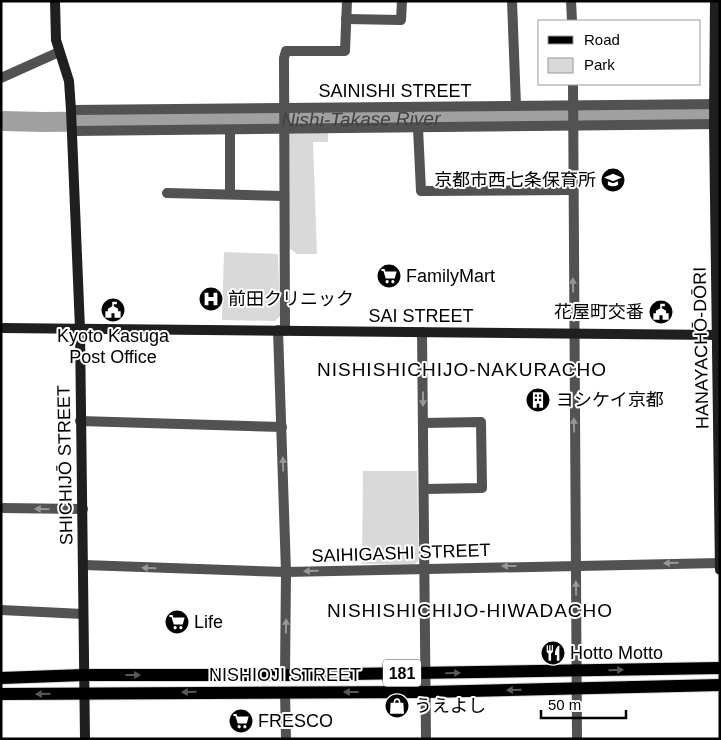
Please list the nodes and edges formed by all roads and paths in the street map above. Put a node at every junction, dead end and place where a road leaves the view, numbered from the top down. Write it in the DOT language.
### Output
graph roads {
  1 [pos="55,1"];
  2 [pos="347,1"];
  3 [pos="402,1"];
  4 [pos="512,1"];
  5 [pos="571,1"];
  6 [pos="715,1"];
  7 [pos="346,19"];
  8 [pos="572,20"];
  9 [pos="59,52"];
  10 [pos="1,78"];
  11 [pos="573,85"];
  12 [pos="716,105"];
  13 [pos="516,106"];
  14 [pos="573,106"];
  15 [pos="284,108"];
  16 [pos="71,112"];
  17 [pos="716,123"];
  18 [pos="573,125"];
  19 [pos="418,128"];
  20 [pos="284,129"];
  21 [pos="230,130"];
  22 [pos="72,131"];
  23 [pos="572,190"];
  24 [pos="167,193"];
  25 [pos="230,194"];
  26 [pos="284,196"];
  27 [pos="1,328"];
  28 [pos="80,329"];
  29 [pos="282,331"];
  30 [pos="422,332"];
  31 [pos="574,334"];
  32 [pos="719,335"];
  33 [pos="80,421"];
  34 [pos="423,423"];
  35 [pos="282,427"];
  36 [pos="424,490"];
  37 [pos="1,508"];
  38 [pos="84,509"];
  39 [pos="720,563"];
  40 [pos="576,565"];
  41 [pos="84,566"];
  42 [pos="424,568"];
  43 [pos="720,570"];
  44 [pos="286,572"];
  45 [pos="1,610"];
  46 [pos="83,614"];
  47 [pos="720,668"];
  48 [pos="577,671"];
  49 [pos="425,673"];
  50 [pos="84,675"];
  51 [pos="285,675"];
  52 [pos="1,678"];
  53 [pos="720,684"];
  54 [pos="578,688"];
  55 [pos="285,692"];
  56 [pos="426,692"];
  57 [pos="1,694"];
  58 [pos="85,694"];
  59 [pos="85,739"];
  60 [pos="286,739"];
  61 [pos="426,739"];
  62 [pos="577,739"];
  1 -- 9 [label="street"];
  2 -- 7 [label="street"];
  3 -- 7 [label="street"];
  4 -- 13 [label="street"];
  5 -- 8 [label="street"];
  6 -- 12 [label="street, HANAYACHŌ-DŌRI"];
  7 -- 15 [label="street"];
  9 -- 10 [label="street"];
  9 -- 16 [label="street"];
  11 -- 14 [label="street"];
  12 -- 14 [label="street, SAINISHI STREET"];
  12 -- 17 [label="street, HANAYACHŌ-DŌRI"];
  13 -- 14 [label="street, SAINISHI STREET"];
  13 -- 15 [label="street, SAINISHI STREET"];
  14 -- 18 [label="street"];
  15 -- 16 [label="street, SAINISHI STREET"];
  15 -- 20 [label="street"];
  16 -- 22 [label="street, SHICHIJŌ STREET"];
  17 -- 18 [label="street"];
  17 -- 32 [label="street, HANAYACHŌ-DŌRI"];
  18 -- 19 [label="street"];
  18 -- 23 [label="street"];
  19 -- 20 [label="street"];
  19 -- 23 [label="street"];
  20 -- 21 [label="street"];
  20 -- 26 [label="street"];
  21 -- 22 [label="street"];
  21 -- 25 [label="street"];
  22 -- 28 [label="street, SHICHIJŌ STREET"];
  31 -- 23 [label="street, one-way"];
  24 -- 25 [label="street"];
  25 -- 26 [label="street"];
  26 -- 29 [label="street"];
  27 -- 28 [label="street, SAI STREET"];
  28 -- 29 [label="street, SAI STREET"];
  28 -- 33 [label="street, SHICHIJŌ STREET"];
  29 -- 30 [label="street, SAI STREET"];
  29 -- 35 [label="street"];
  30 -- 31 [label="street, SAI STREET"];
  30 -- 34 [label="street, one-way"];
  31 -- 32 [label="street, SAI STREET"];
  40 -- 31 [label="street, one-way"];
  32 -- 39 [label="street, HANAYACHŌ-DŌRI"];
  33 -- 35 [label="street"];
  33 -- 38 [label="street, SHICHIJŌ STREET"];
  34 -- 36 [label="street"];
  34 -- 36 [label="street"];
  44 -- 35 [label="street, one-way"];
  36 -- 42 [label="street"];
  38 -- 37 [label="street, one-way"];
  38 -- 41 [label="street, SHICHIJŌ STREET"];
  39 -- 40 [label="street, SAIHIGASHI STREET, one-way"];
  39 -- 43 [label="street, HANAYACHŌ-DŌRI"];
  40 -- 42 [label="street, SAIHIGASHI STREET, one-way"];
  48 -- 40 [label="street, one-way"];
  44 -- 41 [label="street, SAIHIGASHI STREET, one-way"];
  41 -- 46 [label="street, SHICHIJŌ STREET"];
  42 -- 44 [label="street, SAIHIGASHI STREET, one-way"];
  42 -- 49 [label="street"];
  51 -- 44 [label="street, one-way"];
  45 -- 46 [label="street"];
  46 -- 50 [label="street, SHICHIJŌ STREET"];
  48 -- 47 [label="main road, NISHIOJI STREET / 181, one-way"];
  49 -- 48 [label="main road, NISHIOJI STREET / 181, one-way"];
  48 -- 54 [label="street"];
  49 -- 51 [label="main road, NISHIOJI STREET / 181"];
  49 -- 56 [label="street"];
  50 -- 51 [label="main road, NISHIOJI STREET / 181, one-way"];
  50 -- 52 [label="main road, NISHIOJI STREET / 181"];
  50 -- 58 [label="street, SHICHIJŌ STREET"];
  53 -- 54 [label="main road, NISHIOJI STREET / 181"];
  54 -- 56 [label="main road, NISHIOJI STREET / 181, one-way"];
  54 -- 62 [label="street"];
  56 -- 55 [label="main road, NISHIOJI STREET / 181, one-way"];
  55 -- 58 [label="main road, NISHIOJI STREET / 181, one-way"];
  55 -- 60 [label="street"];
  56 -- 61 [label="street"];
  58 -- 57 [label="main road, NISHIOJI STREET / 181, one-way"];
  58 -- 59 [label="street, SHICHIJŌ STREET"];
}
